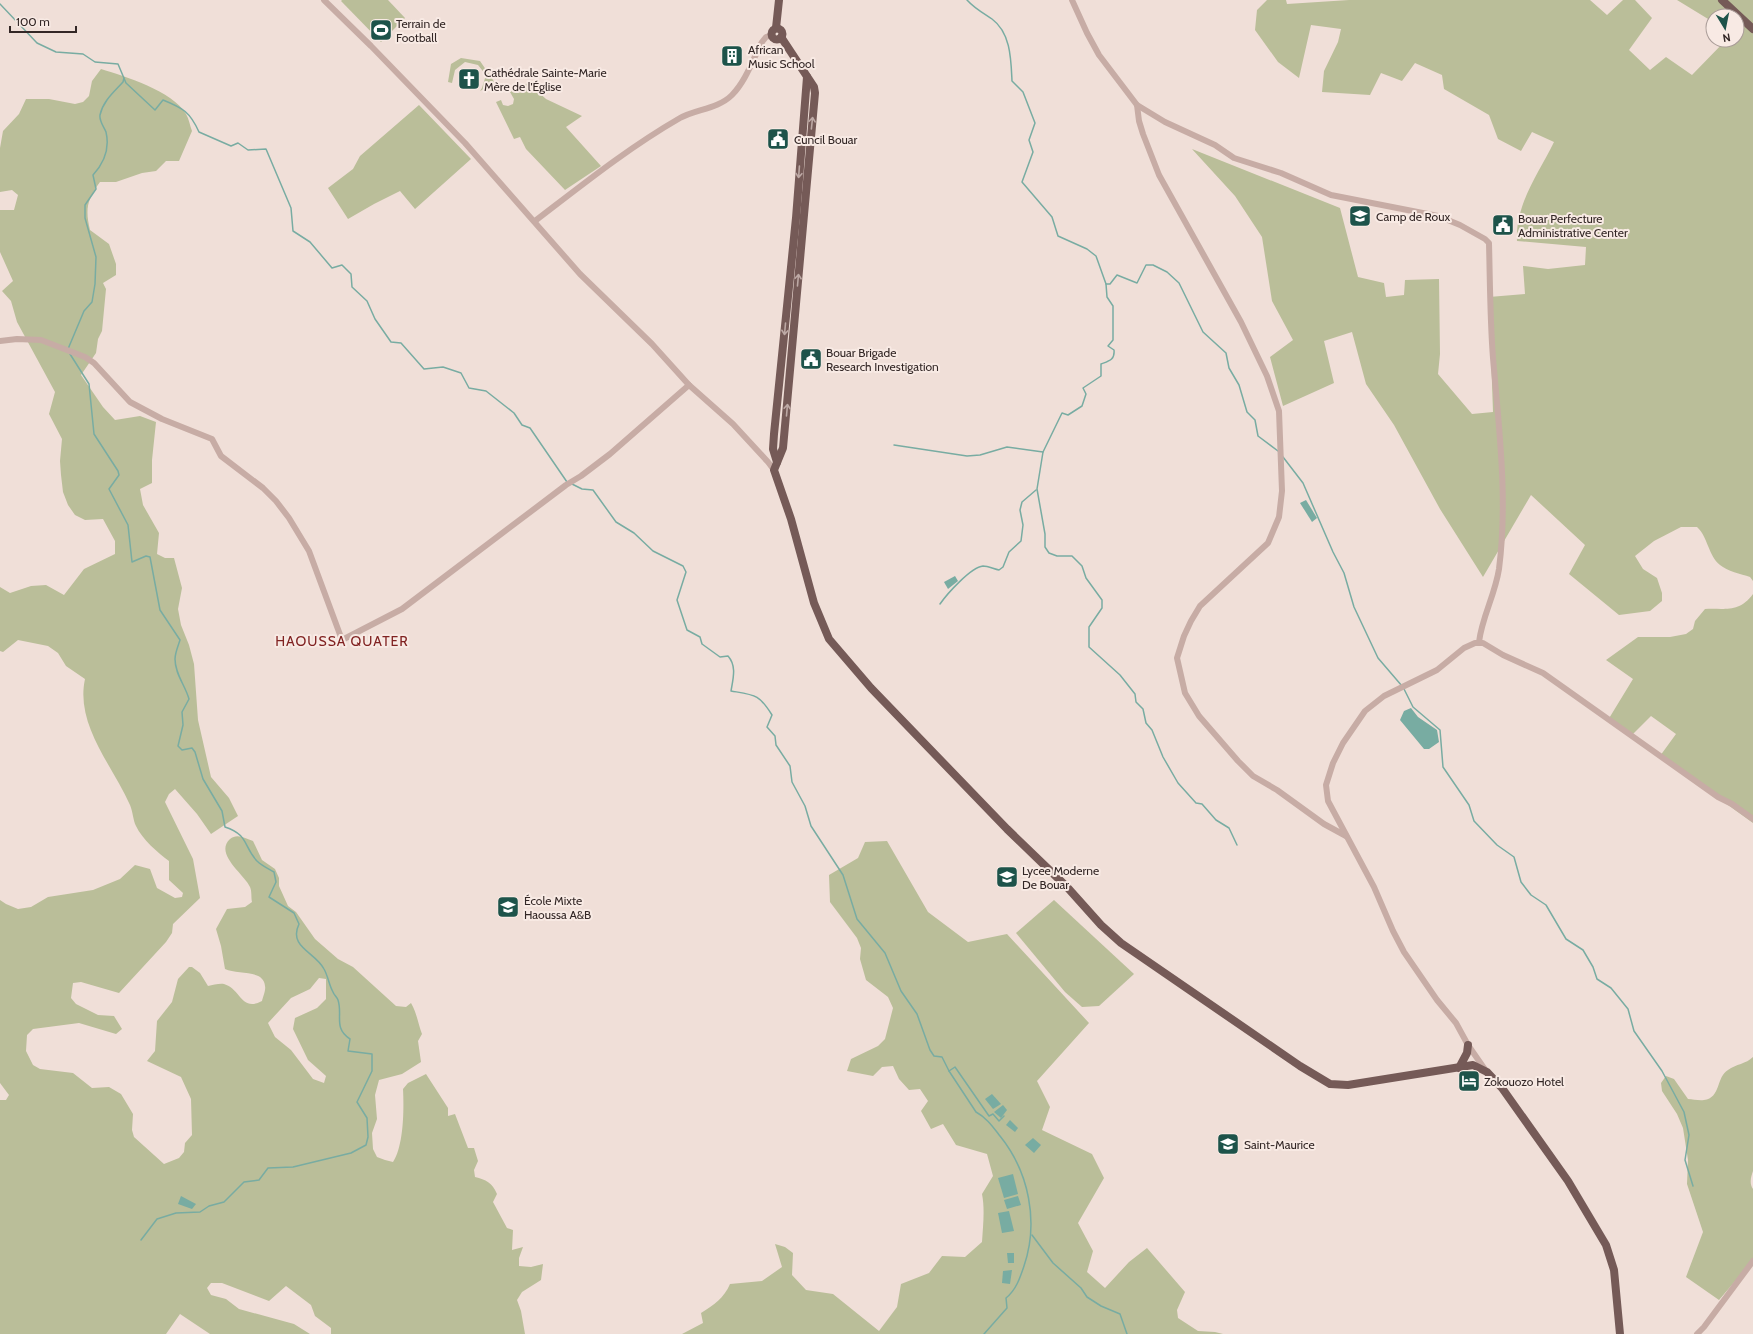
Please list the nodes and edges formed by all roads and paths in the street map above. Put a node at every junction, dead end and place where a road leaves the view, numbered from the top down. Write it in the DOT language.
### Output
graph roads {
  1 [pos="324,0"];
  2 [pos="779,0"];
  3 [pos="1072,0"];
  4 [pos="1722,0"];
  5 [pos="1753,29"];
  6 [pos="774,32"];
  7 [pos="807,77"];
  8 [pos="1137,105"];
  9 [pos="801,150"];
  10 [pos="810,151"];
  11 [pos="535,221"];
  12 [pos="0,341"];
  13 [pos="689,385"];
  14 [pos="779,392"];
  15 [pos="788,393"];
  16 [pos="777,462"];
  17 [pos="774,470"];
  18 [pos="1478,642"];
  19 [pos="1753,819"];
  20 [pos="1346,836"];
  21 [pos="1468,1045"];
  22 [pos="1458,1068"];
  23 [pos="1487,1072"];
  24 [pos="1753,1261"];
  25 [pos="1620,1334"];
  26 [pos="1697,1334"];
  1 -- 11 [label="street"];
  2 -- 6 [label="main road"];
  3 -- 8 [label="street"];
  4 -- 5 [label="main road"];
  6 -- 7 [label="main road"];
  6 -- 11 [label="street"];
  7 -- 9 [label="main road"];
  10 -- 7 [label="main road, one-way"];
  8 -- 18 [label="street"];
  8 -- 20 [label="street"];
  9 -- 10 [label="main road"];
  9 -- 14 [label="main road, one-way"];
  15 -- 10 [label="main road, one-way"];
  11 -- 13 [label="street"];
  12 -- 13 [label="street"];
  13 -- 17 [label="street"];
  14 -- 15 [label="main road"];
  14 -- 16 [label="main road"];
  16 -- 15 [label="main road, one-way"];
  16 -- 17 [label="main road"];
  17 -- 22 [label="main road"];
  18 -- 19 [label="street"];
  18 -- 20 [label="street"];
  20 -- 21 [label="street"];
  21 -- 22 [label="main road"];
  21 -- 23 [label="street"];
  22 -- 23 [label="main road"];
  23 -- 25 [label="main road"];
  24 -- 26 [label="street"];
}
